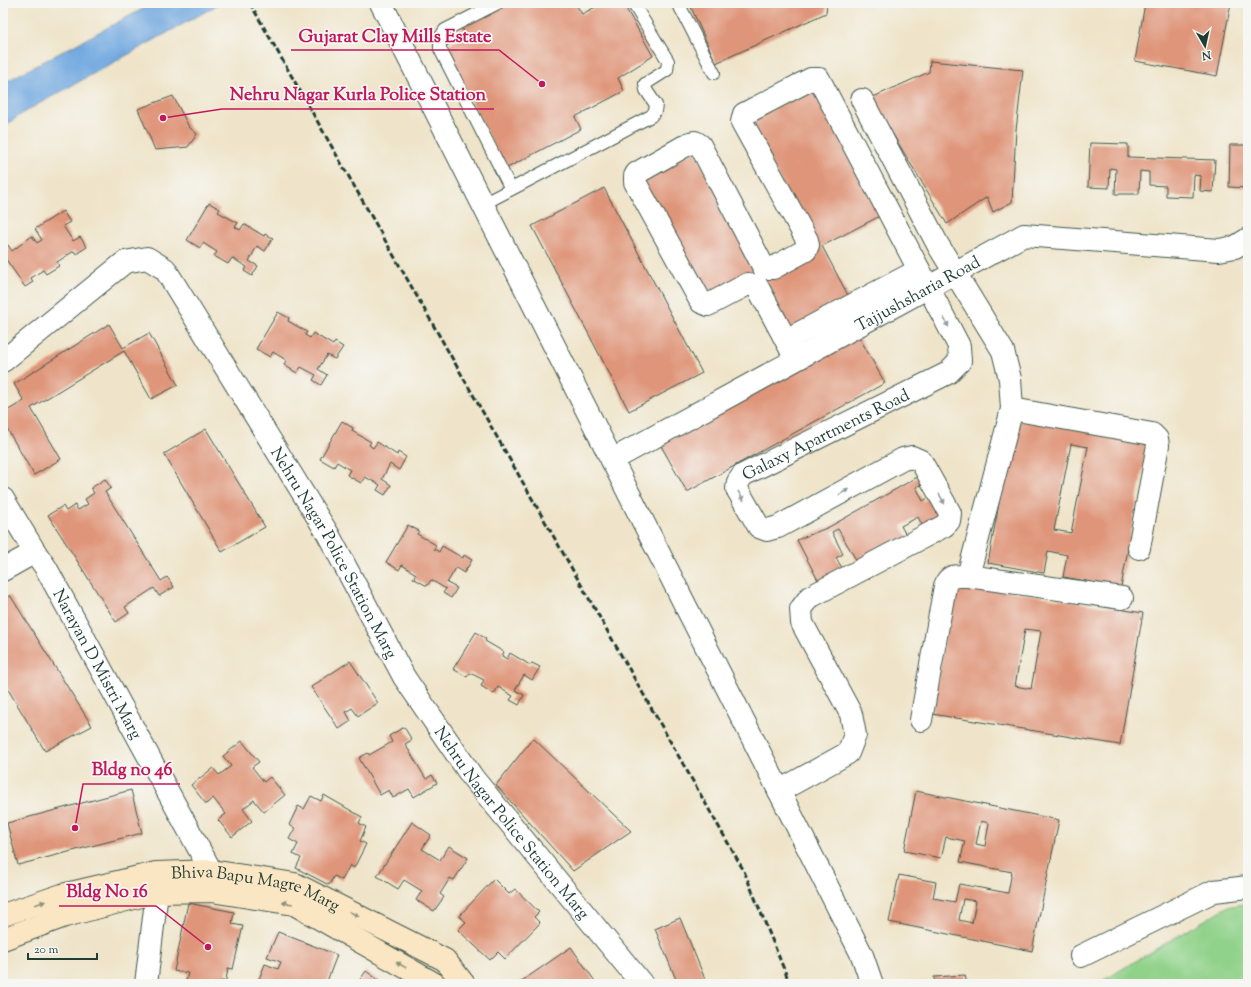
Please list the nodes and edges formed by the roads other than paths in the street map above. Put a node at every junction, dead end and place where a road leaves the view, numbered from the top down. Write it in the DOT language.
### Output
graph roads {
  1 [pos="496,3"];
  2 [pos="633,3"];
  3 [pos="678,3"];
  4 [pos="384,4"];
  5 [pos="714,73"];
  6 [pos="862,100"];
  7 [pos="511,189"];
  8 [pos="483,204"];
  9 [pos="1248,239"];
  10 [pos="955,273"];
  11 [pos="924,279"];
  12 [pos="786,340"];
  13 [pos="796,359"];
  14 [pos="3,361"];
  15 [pos="1012,409"];
  16 [pos="612,460"];
  17 [pos="3,499"];
  18 [pos="1139,548"];
  19 [pos="35,552"];
  20 [pos="3,570"];
  21 [pos="968,576"];
  22 [pos="1122,598"];
  23 [pos="921,720"];
  24 [pos="779,790"];
  25 [pos="211,881"];
  26 [pos="157,882"];
  27 [pos="1248,887"];
  28 [pos="3,915"];
  29 [pos="3,939"];
  30 [pos="1081,956"];
  31 [pos="146,984"];
  32 [pos="435,984"];
  33 [pos="464,984"];
  34 [pos="642,984"];
  35 [pos="872,984"];
  1 -- 7 [label="lane"];
  2 -- 7 [label="lane"];
  3 -- 5 [label="lane"];
  4 -- 8 [label="street"];
  6 -- 10 [label="street"];
  7 -- 8 [label="lane"];
  8 -- 16 [label="street"];
  9 -- 10 [label="street, Tajjushsharia Road"];
  10 -- 11 [label="street, Tajjushsharia Road"];
  10 -- 15 [label="street"];
  11 -- 12 [label="street"];
  11 -- 12 [label="street"];
  11 -- 13 [label="street, Tajjushsharia Road"];
  11 -- 24 [label="street, Galaxy Apartments Road, one-way"];
  12 -- 13 [label="street"];
  13 -- 16 [label="street, Tajjushsharia Road"];
  14 -- 34 [label="street, Nehru Nagar Police Station Marg"];
  15 -- 18 [label="street"];
  15 -- 21 [label="street"];
  16 -- 24 [label="street"];
  17 -- 19 [label="street, Narayan D Mistri Marg"];
  19 -- 20 [label="street"];
  19 -- 25 [label="street, Narayan D Mistri Marg"];
  21 -- 22 [label="street"];
  21 -- 23 [label="street"];
  24 -- 35 [label="street"];
  25 -- 26 [label="street, Bhiva Bapu Magre Marg"];
  32 -- 25 [label="street, one-way"];
  25 -- 33 [label="street, Bhiva Bapu Magre Marg, one-way"];
  28 -- 26 [label="street, Bhiva Bapu Magre Marg, one-way"];
  26 -- 29 [label="street"];
  26 -- 31 [label="street"];
  27 -- 30 [label="street"];
}
